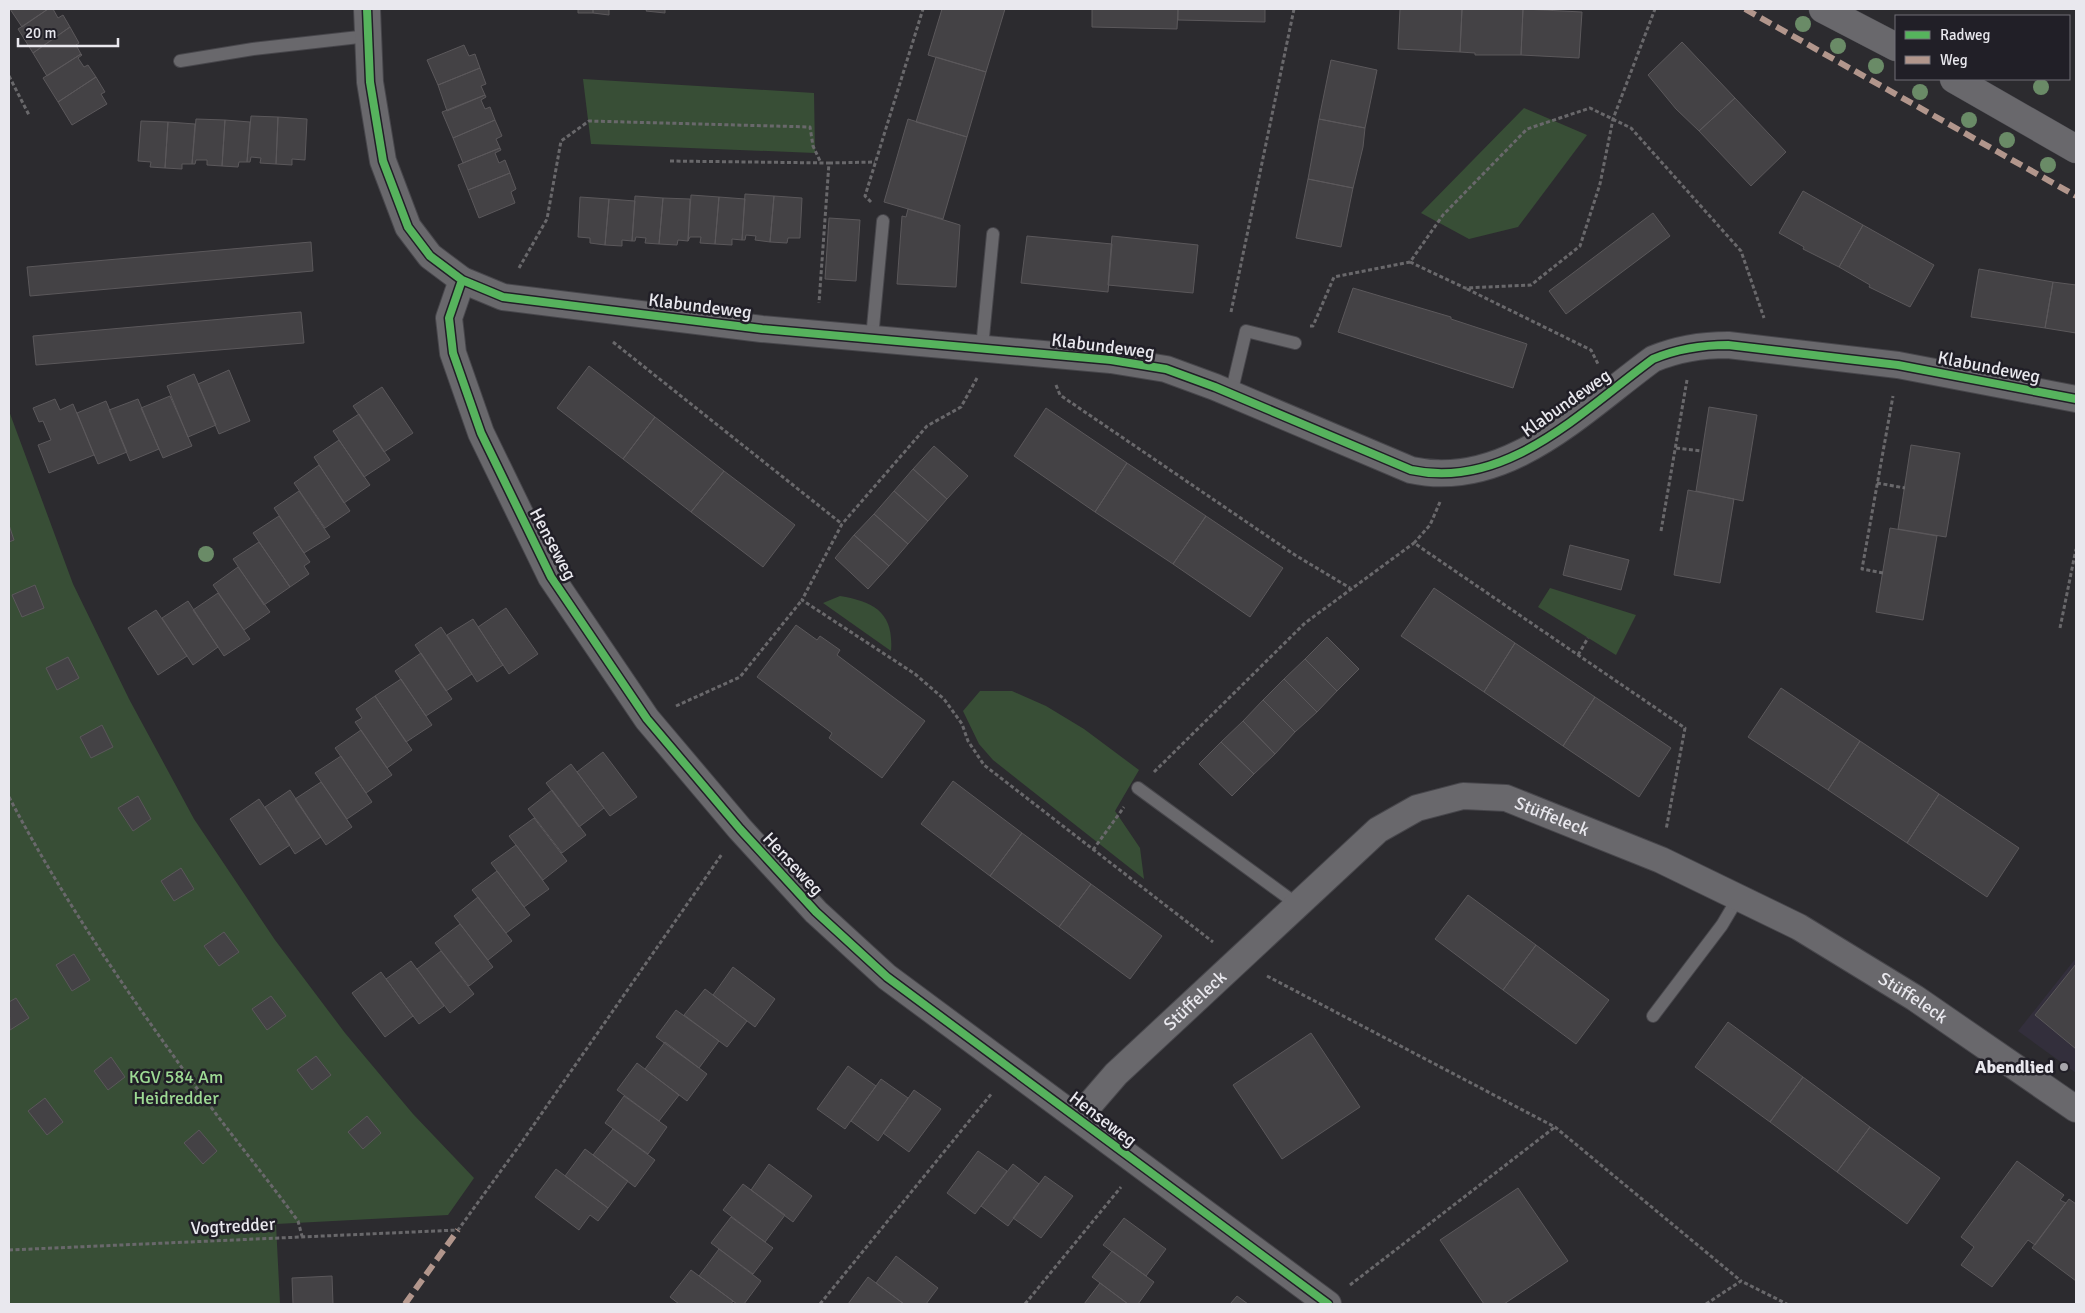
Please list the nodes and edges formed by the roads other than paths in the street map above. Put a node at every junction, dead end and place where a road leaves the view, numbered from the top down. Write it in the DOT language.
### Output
graph roads {
  1 [pos="367,9"];
  2 [pos="1823,9"];
  3 [pos="368,36"];
  4 [pos="1895,46"];
  5 [pos="180,61"];
  6 [pos="1956,80"];
  7 [pos="2076,149"];
  8 [pos="883,221"];
  9 [pos="993,234"];
  10 [pos="462,280"];
  11 [pos="872,338"];
  12 [pos="1295,343"];
  13 [pos="982,348"];
  14 [pos="1232,394"];
  15 [pos="2076,399"];
  16 [pos="1138,788"];
  17 [pos="1738,898"];
  18 [pos="1298,905"];
  19 [pos="1653,1016"];
  20 [pos="2076,1109"];
  21 [pos="1078,1118"];
  22 [pos="1328,1304"];
  1 -- 3 [label="street, Klabundeweg"];
  2 -- 4 [label="street"];
  3 -- 5 [label="lane"];
  3 -- 10 [label="street, Klabundeweg"];
  6 -- 7 [label="street"];
  8 -- 11 [label="lane"];
  9 -- 13 [label="lane"];
  10 -- 11 [label="street, Klabundeweg"];
  10 -- 21 [label="street, Henseweg"];
  11 -- 13 [label="street, Klabundeweg"];
  12 -- 14 [label="lane"];
  13 -- 14 [label="street, Klabundeweg"];
  14 -- 15 [label="street, Klabundeweg"];
  16 -- 18 [label="lane"];
  17 -- 18 [label="street, Stüffeleck"];
  17 -- 19 [label="lane"];
  17 -- 20 [label="street, Stüffeleck"];
  18 -- 21 [label="street, Stüffeleck"];
  21 -- 22 [label="street, Henseweg"];
}
